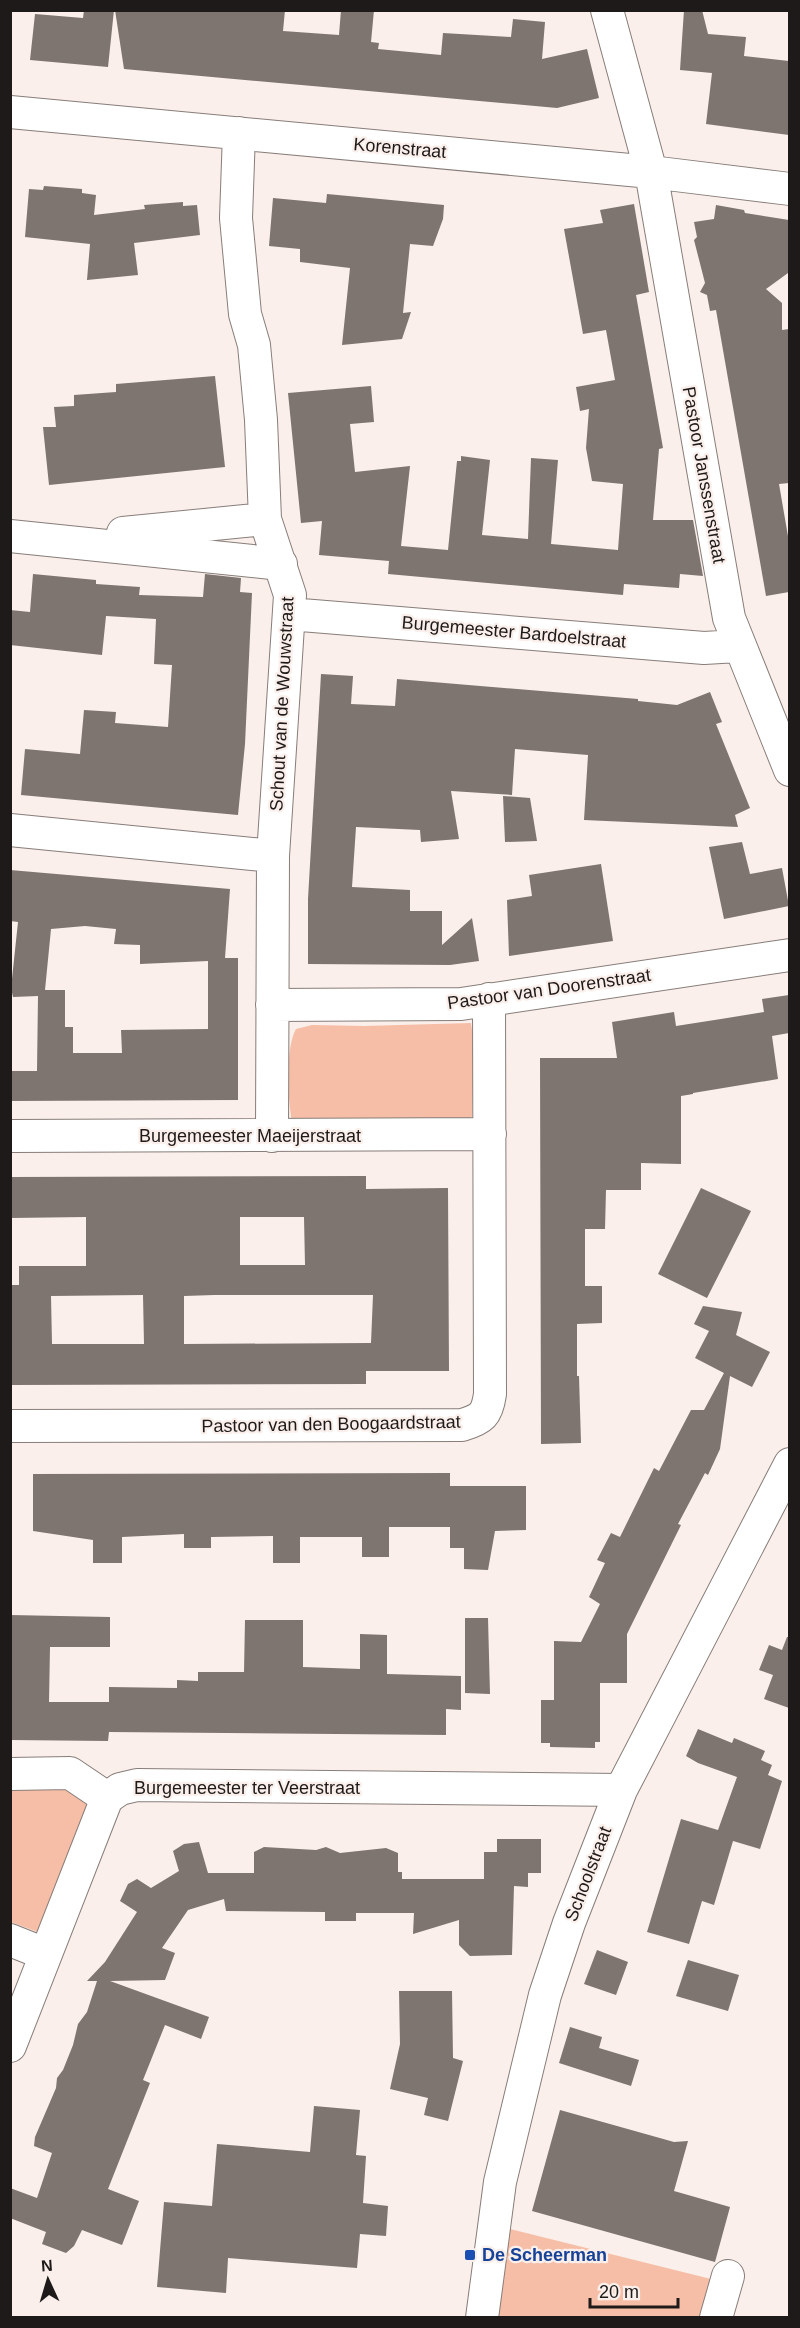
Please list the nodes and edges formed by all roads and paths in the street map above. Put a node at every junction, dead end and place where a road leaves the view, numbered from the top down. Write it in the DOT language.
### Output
graph roads {
  1 [pos="607,10"];
  2 [pos="10,112"];
  3 [pos="239,133"];
  4 [pos="651,172"];
  5 [pos="789,189"];
  6 [pos="265,519"];
  7 [pos="10,536"];
  8 [pos="57,540"];
  9 [pos="281,564"];
  10 [pos="289,614"];
  11 [pos="738,646"];
  12 [pos="789,765"];
  13 [pos="10,830"];
  14 [pos="273,856"];
  15 [pos="789,955"];
  16 [pos="489,999"];
  17 [pos="272,1005"];
  18 [pos="490,1134"];
  19 [pos="10,1136"];
  20 [pos="272,1136"];
  21 [pos="10,1426"];
  22 [pos="789,1464"];
  23 [pos="10,1774"];
  24 [pos="621,1790"];
  25 [pos="107,1798"];
  26 [pos="10,1940"];
  27 [pos="45,1954"];
  28 [pos="10,2046"];
  29 [pos="728,2276"];
  30 [pos="482,2318"];
  31 [pos="716,2318"];
  1 -- 4 [label="street, Pastoor Janssenstraat"];
  2 -- 3 [label="street, Korenstraat"];
  3 -- 4 [label="street, Korenstraat"];
  3 -- 6 [label="street, Schout van de Wouwstraat"];
  4 -- 5 [label="street, Korenstraat"];
  4 -- 11 [label="street, Pastoor Janssenstraat"];
  6 -- 8 [label="street"];
  6 -- 9 [label="street, Schout van de Wouwstraat"];
  7 -- 8 [label="street"];
  8 -- 9 [label="street"];
  9 -- 10 [label="street, Schout van de Wouwstraat"];
  10 -- 11 [label="street, Burgemeester Bardoelstraat"];
  10 -- 14 [label="street, Schout van de Wouwstraat"];
  11 -- 12 [label="street, Pastoor Janssenstraat"];
  13 -- 14 [label="street"];
  14 -- 17 [label="street, Schout van de Wouwstraat"];
  15 -- 16 [label="street, Pastoor van Doorenstraat"];
  16 -- 17 [label="street, Pastoor van Doorenstraat"];
  16 -- 18 [label="street, Pastoor van den Boogaardstraat"];
  17 -- 20 [label="street, Schout van de Wouwstraat"];
  18 -- 20 [label="street, Burgemeester Maeijerstraat"];
  18 -- 21 [label="street, Pastoor van den Boogaardstraat"];
  19 -- 20 [label="street, Burgemeester Maeijerstraat"];
  22 -- 24 [label="street, Schoolstraat"];
  23 -- 25 [label="street"];
  24 -- 25 [label="street, Burgemeester ter Veerstraat"];
  24 -- 30 [label="street, Schoolstraat"];
  25 -- 27 [label="street"];
  26 -- 27 [label="street"];
  27 -- 28 [label="street"];
  29 -- 31 [label="street"];
}
